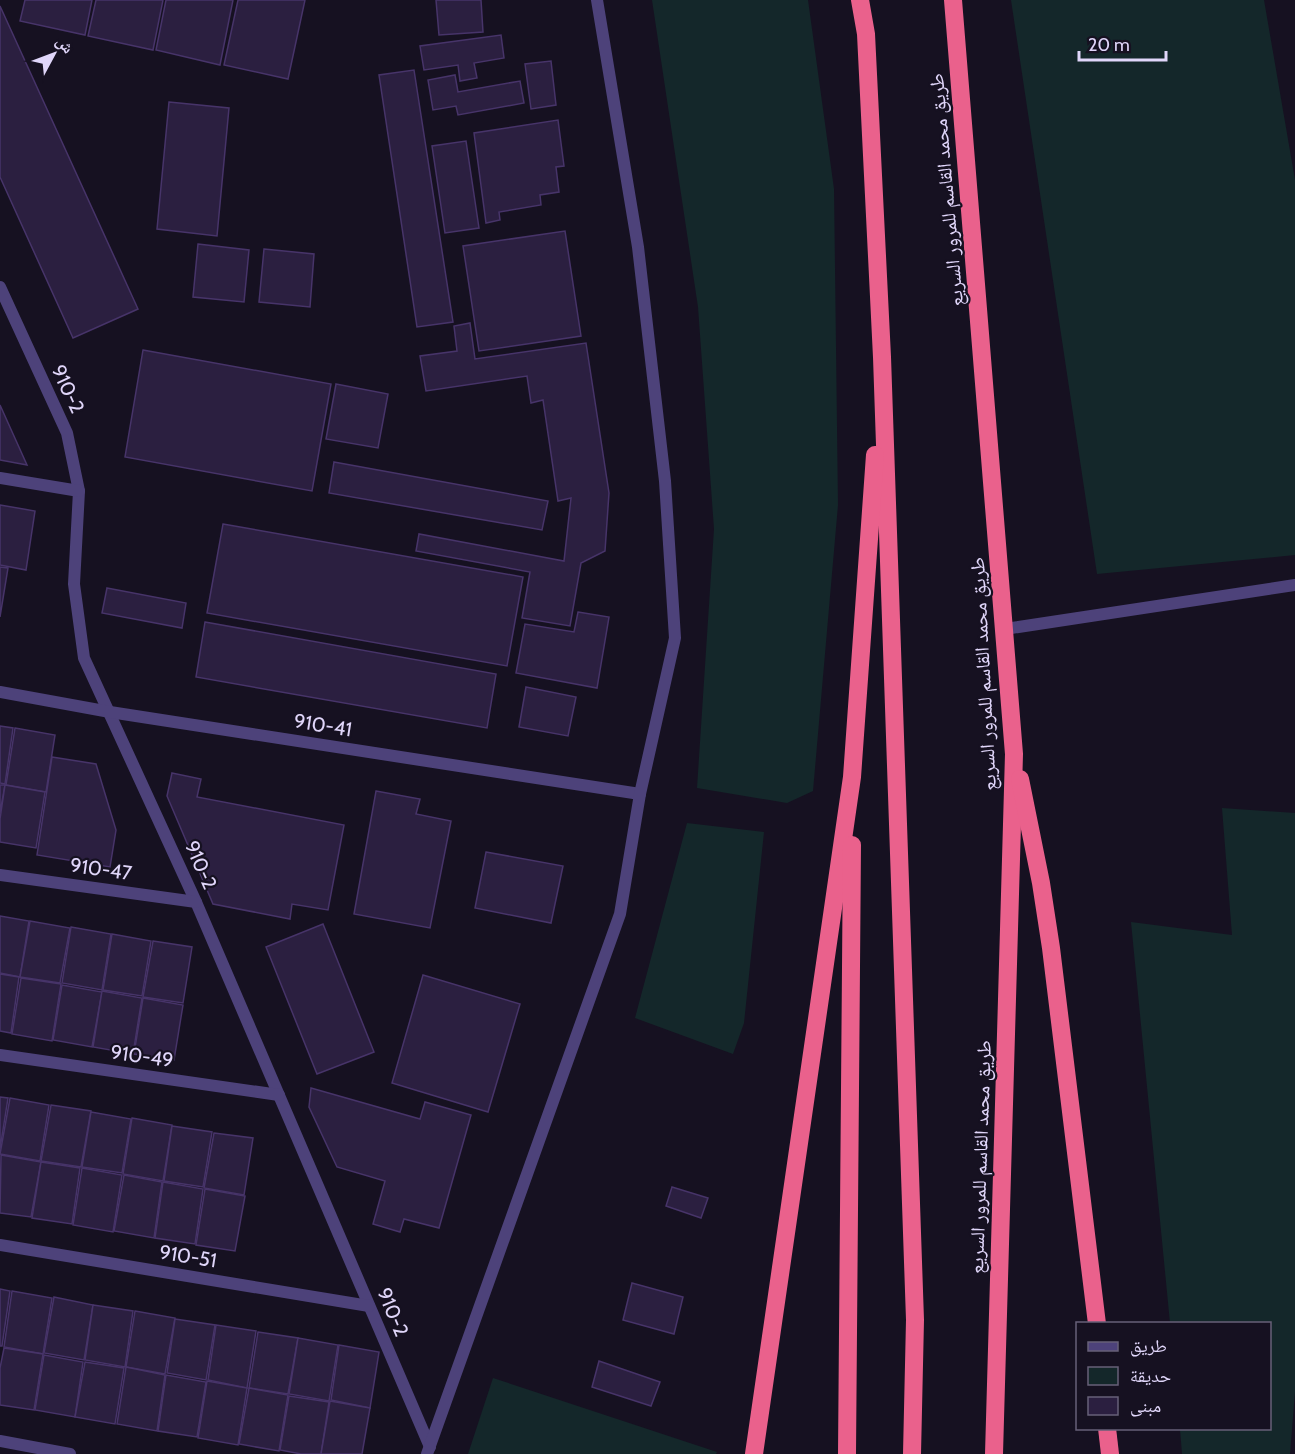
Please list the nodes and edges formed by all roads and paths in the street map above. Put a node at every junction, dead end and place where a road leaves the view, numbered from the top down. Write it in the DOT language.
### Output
graph roads {
  1 [pos="597,0"];
  2 [pos="860,0"];
  3 [pos="953,0"];
  4 [pos="0,288"];
  5 [pos="882,357"];
  6 [pos="0,478"];
  7 [pos="79,490"];
  8 [pos="1295,585"];
  9 [pos="1005,629"];
  10 [pos="0,692"];
  11 [pos="110,712"];
  12 [pos="1014,754"];
  13 [pos="852,777"];
  14 [pos="640,794"];
  15 [pos="0,875"];
  16 [pos="196,902"];
  17 [pos="0,1055"];
  18 [pos="279,1095"];
  19 [pos="0,1245"];
  20 [pos="369,1306"];
  21 [pos="1097,1322"];
  22 [pos="1107,1430"];
  23 [pos="0,1441"];
  24 [pos="429,1450"];
  25 [pos="70,1454"];
  26 [pos="754,1454"];
  27 [pos="847,1454"];
  28 [pos="912,1454"];
  29 [pos="994,1454"];
  30 [pos="1110,1454"];
  1 -- 14 [label="street"];
  2 -- 5 [label="highway"];
  3 -- 9 [label="highway, طريق محمد القاسم للمرور السريع"];
  4 -- 7 [label="street, 910-2"];
  5 -- 13 [label="highway"];
  5 -- 28 [label="highway"];
  6 -- 7 [label="street"];
  7 -- 11 [label="street, 910-2"];
  8 -- 9 [label="street"];
  9 -- 12 [label="highway, طريق محمد القاسم للمرور السريع"];
  10 -- 11 [label="street, 910-41"];
  11 -- 14 [label="street, 910-41"];
  11 -- 16 [label="street, 910-2"];
  12 -- 21 [label="highway"];
  12 -- 29 [label="highway, طريق محمد القاسم للمرور السريع"];
  13 -- 26 [label="highway"];
  13 -- 27 [label="highway"];
  14 -- 24 [label="street"];
  15 -- 16 [label="street, 910-47"];
  16 -- 18 [label="street, 910-2"];
  17 -- 18 [label="street, 910-49"];
  18 -- 20 [label="street, 910-2"];
  19 -- 20 [label="street, 910-51"];
  20 -- 24 [label="street, 910-2"];
  22 -- 30 [label="highway"];
  23 -- 25 [label="street"];
}
